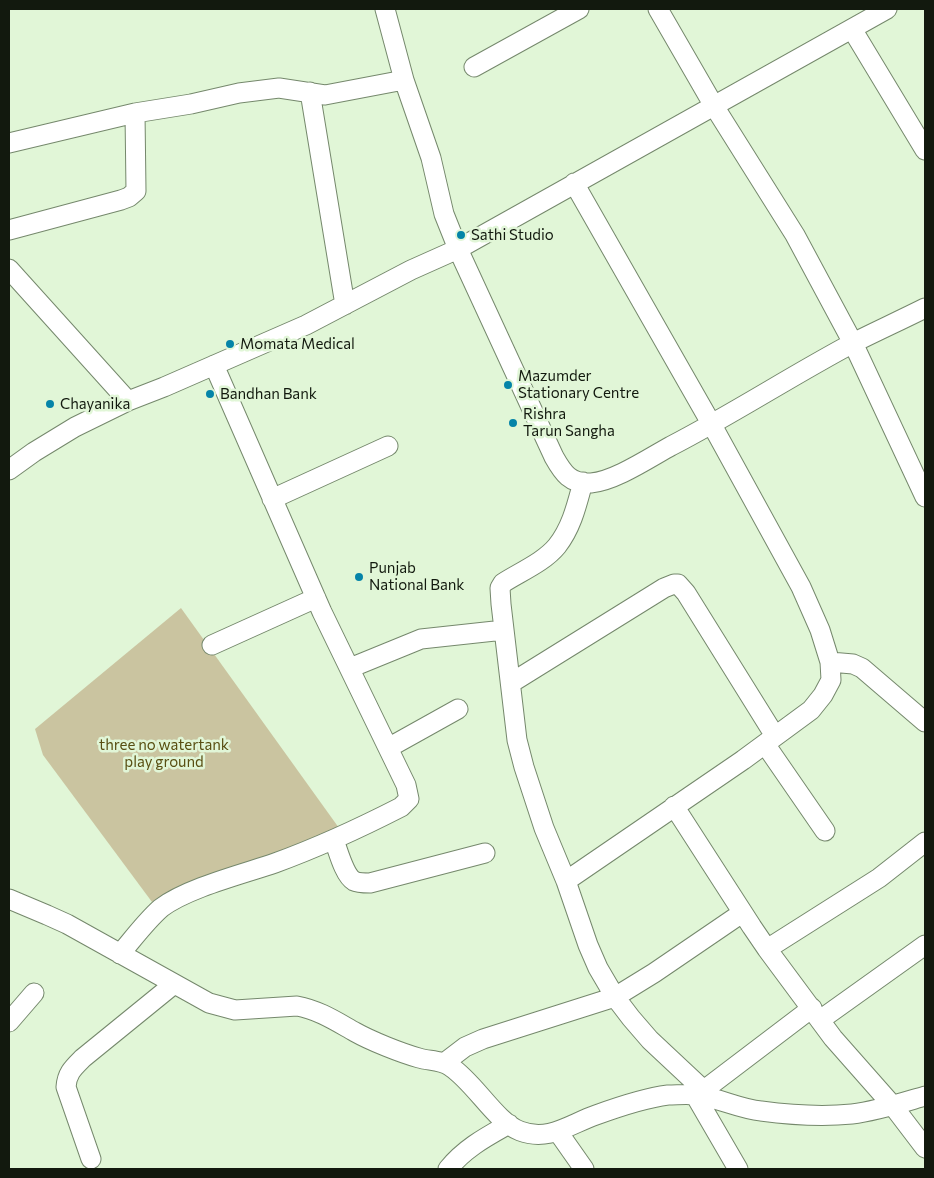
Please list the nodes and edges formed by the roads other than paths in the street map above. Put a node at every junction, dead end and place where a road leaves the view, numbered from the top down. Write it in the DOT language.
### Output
graph roads {
  1 [pos="385,9"];
  2 [pos="579,9"];
  3 [pos="658,9"];
  4 [pos="886,9"];
  5 [pos="852,29"];
  6 [pos="474,67"];
  7 [pos="404,80"];
  8 [pos="310,92"];
  9 [pos="714,106"];
  10 [pos="135,113"];
  11 [pos="9,143"];
  12 [pos="925,150"];
  13 [pos="574,183"];
  14 [pos="9,230"];
  15 [pos="458,249"];
  16 [pos="9,268"];
  17 [pos="345,305"];
  18 [pos="925,308"];
  19 [pos="853,343"];
  20 [pos="214,366"];
  21 [pos="128,401"];
  22 [pos="712,425"];
  23 [pos="388,446"];
  24 [pos="9,470"];
  25 [pos="583,482"];
  26 [pos="925,497"];
  27 [pos="272,499"];
  28 [pos="316,598"];
  29 [pos="504,630"];
  30 [pos="212,645"];
  31 [pos="830,662"];
  32 [pos="350,668"];
  33 [pos="511,683"];
  34 [pos="458,709"];
  35 [pos="925,722"];
  36 [pos="770,740"];
  37 [pos="388,748"];
  38 [pos="674,806"];
  39 [pos="825,831"];
  40 [pos="334,840"];
  41 [pos="925,842"];
  42 [pos="485,853"];
  43 [pos="566,881"];
  44 [pos="9,899"];
  45 [pos="742,913"];
  46 [pos="925,945"];
  47 [pos="767,949"];
  48 [pos="120,954"];
  49 [pos="174,984"];
  50 [pos="34,993"];
  51 [pos="615,997"];
  52 [pos="816,1014"];
  53 [pos="9,1022"];
  54 [pos="444,1063"];
  55 [pos="704,1095"];
  56 [pos="925,1096"];
  57 [pos="894,1106"];
  58 [pos="509,1124"];
  59 [pos="558,1132"];
  60 [pos="925,1148"];
  61 [pos="91,1159"];
  62 [pos="448,1169"];
  63 [pos="584,1169"];
  64 [pos="738,1169"];
  1 -- 7 [label="street"];
  2 -- 6 [label="street"];
  3 -- 9 [label="street"];
  4 -- 5 [label="street"];
  5 -- 9 [label="street"];
  5 -- 12 [label="street"];
  7 -- 8 [label="street"];
  7 -- 15 [label="street"];
  8 -- 10 [label="street"];
  8 -- 17 [label="street"];
  9 -- 13 [label="street"];
  9 -- 19 [label="street"];
  10 -- 11 [label="street"];
  10 -- 14 [label="street"];
  13 -- 15 [label="street"];
  13 -- 22 [label="street"];
  15 -- 17 [label="street"];
  15 -- 25 [label="street"];
  16 -- 21 [label="street"];
  17 -- 20 [label="street"];
  18 -- 19 [label="street"];
  19 -- 22 [label="street"];
  19 -- 26 [label="street"];
  20 -- 21 [label="street"];
  20 -- 27 [label="street"];
  21 -- 24 [label="street"];
  22 -- 25 [label="street"];
  22 -- 31 [label="street"];
  23 -- 27 [label="street"];
  25 -- 29 [label="street"];
  27 -- 28 [label="street"];
  28 -- 30 [label="street"];
  28 -- 32 [label="street"];
  29 -- 32 [label="street"];
  29 -- 33 [label="street"];
  31 -- 35 [label="street"];
  31 -- 36 [label="street"];
  32 -- 37 [label="street"];
  33 -- 36 [label="street"];
  33 -- 43 [label="street"];
  34 -- 37 [label="street"];
  36 -- 38 [label="street"];
  36 -- 39 [label="street"];
  37 -- 40 [label="street"];
  38 -- 43 [label="street"];
  38 -- 45 [label="street"];
  40 -- 42 [label="street"];
  40 -- 48 [label="street"];
  41 -- 47 [label="street"];
  43 -- 51 [label="street"];
  44 -- 48 [label="street"];
  45 -- 47 [label="street"];
  45 -- 51 [label="street"];
  46 -- 52 [label="street"];
  47 -- 52 [label="street"];
  48 -- 49 [label="street"];
  49 -- 54 [label="street"];
  49 -- 61 [label="street"];
  50 -- 53 [label="street"];
  51 -- 54 [label="street"];
  51 -- 55 [label="street"];
  52 -- 55 [label="street"];
  52 -- 57 [label="street"];
  54 -- 58 [label="street"];
  55 -- 57 [label="street"];
  55 -- 59 [label="street"];
  55 -- 64 [label="street"];
  56 -- 57 [label="street"];
  57 -- 60 [label="street"];
  58 -- 59 [label="street"];
  58 -- 62 [label="street"];
  59 -- 63 [label="street"];
}
